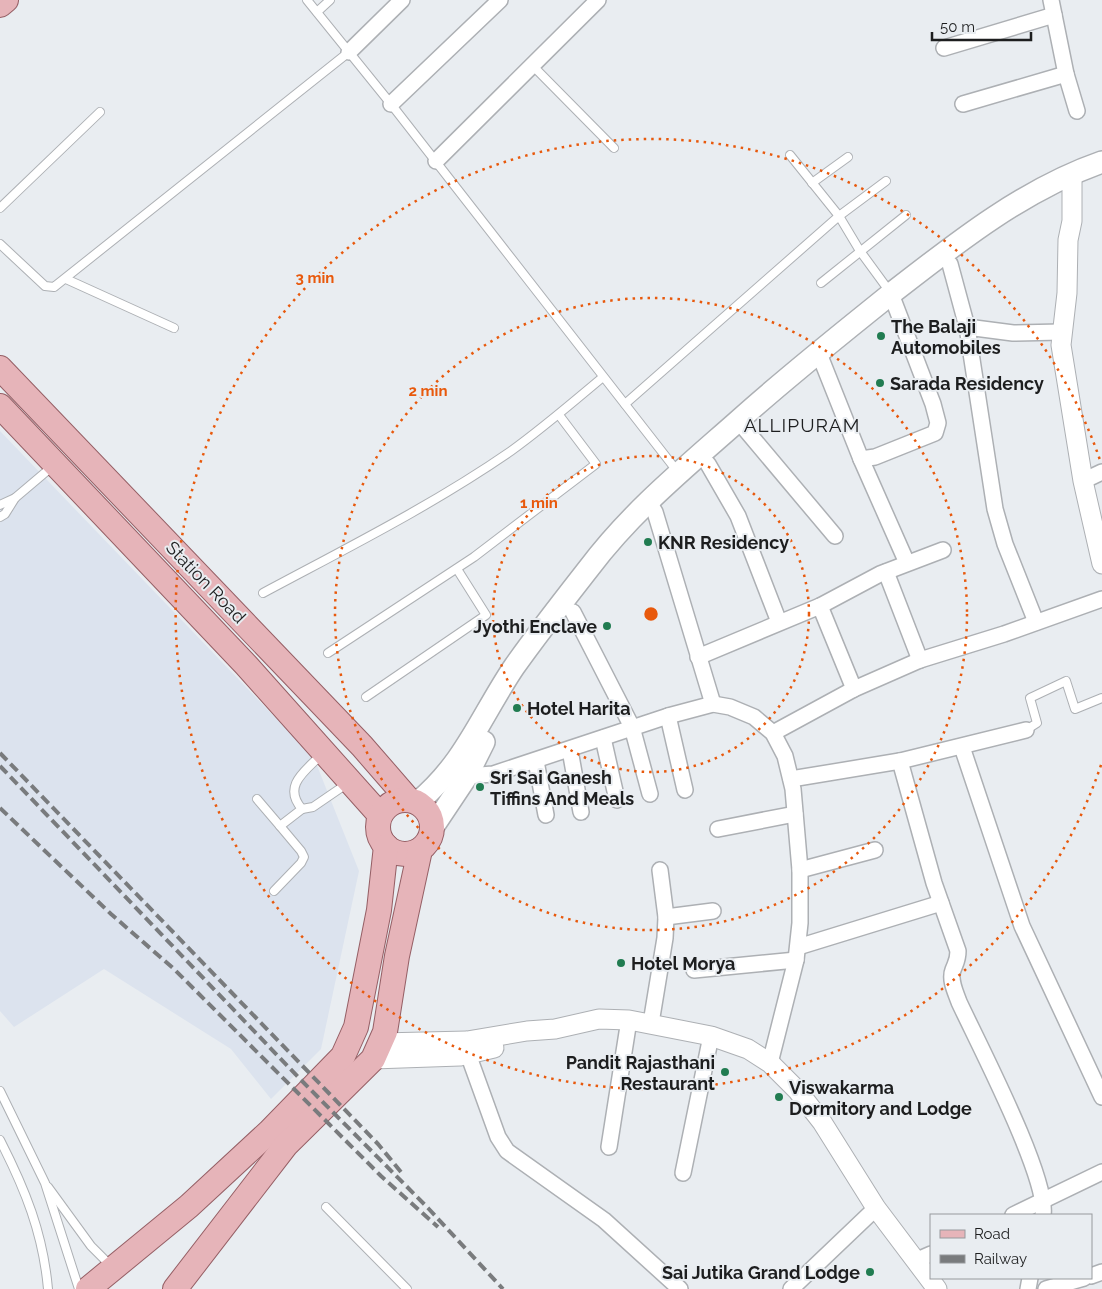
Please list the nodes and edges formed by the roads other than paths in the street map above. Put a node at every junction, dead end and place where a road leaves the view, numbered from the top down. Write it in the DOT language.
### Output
graph roads {
  1 [pos="6,0"];
  2 [pos="307,0"];
  3 [pos="330,0"];
  4 [pos="402,0"];
  5 [pos="500,0"];
  6 [pos="598,0"];
  7 [pos="1051,0"];
  8 [pos="0,5"];
  9 [pos="317,12"];
  10 [pos="1054,15"];
  11 [pos="944,48"];
  12 [pos="349,52"];
  13 [pos="532,65"];
  14 [pos="1066,74"];
  15 [pos="391,104"];
  16 [pos="963,104"];
  17 [pos="1077,110"];
  18 [pos="100,112"];
  19 [pos="614,148"];
  20 [pos="790,154"];
  21 [pos="848,157"];
  22 [pos="436,161"];
  23 [pos="1101,166"];
  24 [pos="886,181"];
  25 [pos="812,183"];
  26 [pos="1067,183"];
  27 [pos="0,208"];
  28 [pos="906,215"];
  29 [pos="839,216"];
  30 [pos="0,244"];
  31 [pos="860,251"];
  32 [pos="950,264"];
  33 [pos="66,279"];
  34 [pos="821,283"];
  35 [pos="894,299"];
  36 [pos="967,327"];
  37 [pos="174,328"];
  38 [pos="1061,332"];
  39 [pos="822,361"];
  40 [pos="0,368"];
  41 [pos="603,376"];
  42 [pos="625,404"];
  43 [pos="0,406"];
  44 [pos="559,414"];
  45 [pos="745,429"];
  46 [pos="861,459"];
  47 [pos="55,464"];
  48 [pos="708,464"];
  49 [pos="1102,472"];
  50 [pos="679,473"];
  51 [pos="1083,481"];
  52 [pos="15,498"];
  53 [pos="0,505"];
  54 [pos="652,507"];
  55 [pos="0,517"];
  56 [pos="835,536"];
  57 [pos="943,550"];
  58 [pos="907,564"];
  59 [pos="1102,564"];
  60 [pos="456,569"];
  61 [pos="886,572"];
  62 [pos="263,593"];
  63 [pos="1102,599"];
  64 [pos="820,606"];
  65 [pos="573,612"];
  66 [pos="779,622"];
  67 [pos="1036,622"];
  68 [pos="328,653"];
  69 [pos="698,657"];
  70 [pos="920,660"];
  71 [pos="854,689"];
  72 [pos="366,696"];
  73 [pos="1102,698"];
  74 [pos="713,704"];
  75 [pos="668,716"];
  76 [pos="632,727"];
  77 [pos="1026,730"];
  78 [pos="774,733"];
  79 [pos="603,738"];
  80 [pos="962,747"];
  81 [pos="570,750"];
  82 [pos="324,752"];
  83 [pos="536,761"];
  84 [pos="900,761"];
  85 [pos="467,776"];
  86 [pos="791,779"];
  87 [pos="350,781"];
  88 [pos="685,790"];
  89 [pos="650,794"];
  90 [pos="257,799"];
  91 [pos="616,800"];
  92 [pos="413,801"];
  93 [pos="302,809"];
  94 [pos="582,812"];
  95 [pos="795,814"];
  96 [pos="380,815"];
  97 [pos="546,815"];
  98 [pos="280,826"];
  99 [pos="433,827"];
  100 [pos="718,829"];
  101 [pos="386,846"];
  102 [pos="420,850"];
  103 [pos="875,850"];
  104 [pos="660,870"];
  105 [pos="800,870"];
  106 [pos="274,891"];
  107 [pos="941,903"];
  108 [pos="713,911"];
  109 [pos="666,918"];
  110 [pos="797,954"];
  111 [pos="694,970"];
  112 [pos="629,1020"];
  113 [pos="650,1023"];
  114 [pos="554,1029"];
  115 [pos="711,1036"];
  116 [pos="468,1054"];
  117 [pos="364,1057"];
  118 [pos="770,1063"];
  119 [pos="0,1091"];
  120 [pos="1102,1097"];
  121 [pos="0,1140"];
  122 [pos="609,1147"];
  123 [pos="1102,1172"];
  124 [pos="683,1173"];
  125 [pos="45,1183"];
  126 [pos="326,1207"];
  127 [pos="876,1208"];
  128 [pos="1044,1208"];
  129 [pos="1017,1214"];
  130 [pos="923,1257"];
  131 [pos="113,1269"];
  132 [pos="930,1273"];
  133 [pos="1081,1279"];
  134 [pos="48,1289"];
  135 [pos="79,1289"];
  136 [pos="88,1289"];
  137 [pos="175,1289"];
  138 [pos="407,1289"];
  139 [pos="680,1289"];
  140 [pos="790,1289"];
  141 [pos="1046,1289"];
  1 -- 8 [label="main road"];
  2 -- 9 [label="lane"];
  3 -- 9 [label="lane"];
  4 -- 12 [label="street"];
  5 -- 15 [label="street"];
  6 -- 13 [label="street"];
  7 -- 10 [label="street"];
  9 -- 12 [label="lane"];
  10 -- 11 [label="street"];
  10 -- 14 [label="street"];
  12 -- 15 [label="lane"];
  12 -- 33 [label="lane"];
  13 -- 19 [label="lane"];
  13 -- 22 [label="street"];
  14 -- 16 [label="street"];
  14 -- 17 [label="street"];
  15 -- 22 [label="lane"];
  18 -- 27 [label="lane"];
  20 -- 25 [label="lane"];
  21 -- 25 [label="lane"];
  22 -- 41 [label="lane"];
  23 -- 26 [label="main road"];
  24 -- 29 [label="lane"];
  25 -- 29 [label="lane"];
  26 -- 32 [label="main road"];
  26 -- 35 [label="main road"];
  26 -- 38 [label="street"];
  28 -- 31 [label="lane"];
  29 -- 31 [label="lane"];
  29 -- 42 [label="lane"];
  30 -- 33 [label="lane"];
  31 -- 34 [label="lane"];
  31 -- 35 [label="lane"];
  32 -- 35 [label="main road"];
  32 -- 36 [label="street"];
  33 -- 37 [label="lane"];
  35 -- 39 [label="main road"];
  35 -- 46 [label="street"];
  35 -- 50 [label="main road"];
  36 -- 38 [label="street"];
  36 -- 67 [label="street"];
  38 -- 51 [label="street"];
  39 -- 45 [label="main road"];
  39 -- 46 [label="street"];
  40 -- 92 [label="main road, Station Road"];
  41 -- 42 [label="lane"];
  41 -- 44 [label="lane"];
  42 -- 50 [label="lane"];
  43 -- 47 [label="main road, Station Road"];
  44 -- 60 [label="lane"];
  44 -- 62 [label="lane"];
  45 -- 48 [label="main road"];
  45 -- 56 [label="street"];
  46 -- 58 [label="street"];
  47 -- 52 [label="lane"];
  47 -- 82 [label="main road, Station Road"];
  48 -- 54 [label="main road"];
  48 -- 66 [label="street"];
  49 -- 51 [label="street"];
  50 -- 54 [label="main road"];
  51 -- 59 [label="street"];
  52 -- 53 [label="lane"];
  52 -- 55 [label="lane"];
  54 -- 65 [label="main road"];
  54 -- 69 [label="street"];
  54 -- 92 [label="main road"];
  57 -- 58 [label="street"];
  58 -- 61 [label="street"];
  60 -- 68 [label="lane"];
  60 -- 72 [label="lane"];
  61 -- 64 [label="street"];
  61 -- 70 [label="street"];
  63 -- 67 [label="street"];
  64 -- 66 [label="street"];
  64 -- 71 [label="street"];
  65 -- 76 [label="street"];
  65 -- 85 [label="main road"];
  66 -- 69 [label="street"];
  67 -- 70 [label="street"];
  69 -- 74 [label="street"];
  70 -- 71 [label="street"];
  71 -- 78 [label="street"];
  73 -- 77 [label="lane"];
  74 -- 75 [label="street"];
  74 -- 78 [label="street"];
  75 -- 76 [label="street"];
  75 -- 88 [label="street"];
  76 -- 79 [label="street"];
  76 -- 89 [label="street"];
  77 -- 80 [label="street"];
  78 -- 86 [label="street"];
  79 -- 81 [label="street"];
  79 -- 91 [label="street"];
  80 -- 84 [label="street"];
  80 -- 120 [label="street"];
  81 -- 83 [label="street"];
  81 -- 94 [label="street"];
  82 -- 87 [label="main road, Station Road"];
  82 -- 93 [label="lane"];
  83 -- 85 [label="street"];
  83 -- 97 [label="street"];
  84 -- 86 [label="street"];
  84 -- 107 [label="street"];
  85 -- 99 [label="main road"];
  86 -- 95 [label="street"];
  87 -- 93 [label="lane"];
  87 -- 96 [label="main road, Station Road"];
  90 -- 98 [label="lane"];
  92 -- 96 [label="main road"];
  92 -- 99 [label="main road"];
  93 -- 98 [label="lane"];
  95 -- 100 [label="street"];
  95 -- 105 [label="street"];
  96 -- 101 [label="main road"];
  98 -- 106 [label="lane"];
  99 -- 102 [label="main road"];
  101 -- 102 [label="main road"];
  101 -- 117 [label="main road"];
  102 -- 117 [label="main road"];
  103 -- 105 [label="street"];
  104 -- 109 [label="street"];
  105 -- 110 [label="street"];
  107 -- 110 [label="street"];
  107 -- 128 [label="street"];
  108 -- 109 [label="street"];
  109 -- 113 [label="street"];
  110 -- 111 [label="street"];
  110 -- 118 [label="street"];
  112 -- 113 [label="street"];
  112 -- 114 [label="street"];
  112 -- 122 [label="street"];
  113 -- 115 [label="street"];
  114 -- 116 [label="street"];
  114 -- 117 [label="street"];
  115 -- 118 [label="street"];
  115 -- 124 [label="street"];
  116 -- 117 [label="street"];
  116 -- 139 [label="street"];
  117 -- 131 [label="main road"];
  117 -- 137 [label="main road"];
  118 -- 127 [label="street"];
  119 -- 125 [label="lane"];
  121 -- 134 [label="lane"];
  123 -- 128 [label="street"];
  125 -- 131 [label="lane"];
  125 -- 135 [label="lane"];
  126 -- 138 [label="lane"];
  127 -- 130 [label="street"];
  127 -- 140 [label="street"];
  128 -- 129 [label="street"];
  130 -- 132 [label="street"];
  131 -- 136 [label="main road"];
  133 -- 141 [label="street"];
}
